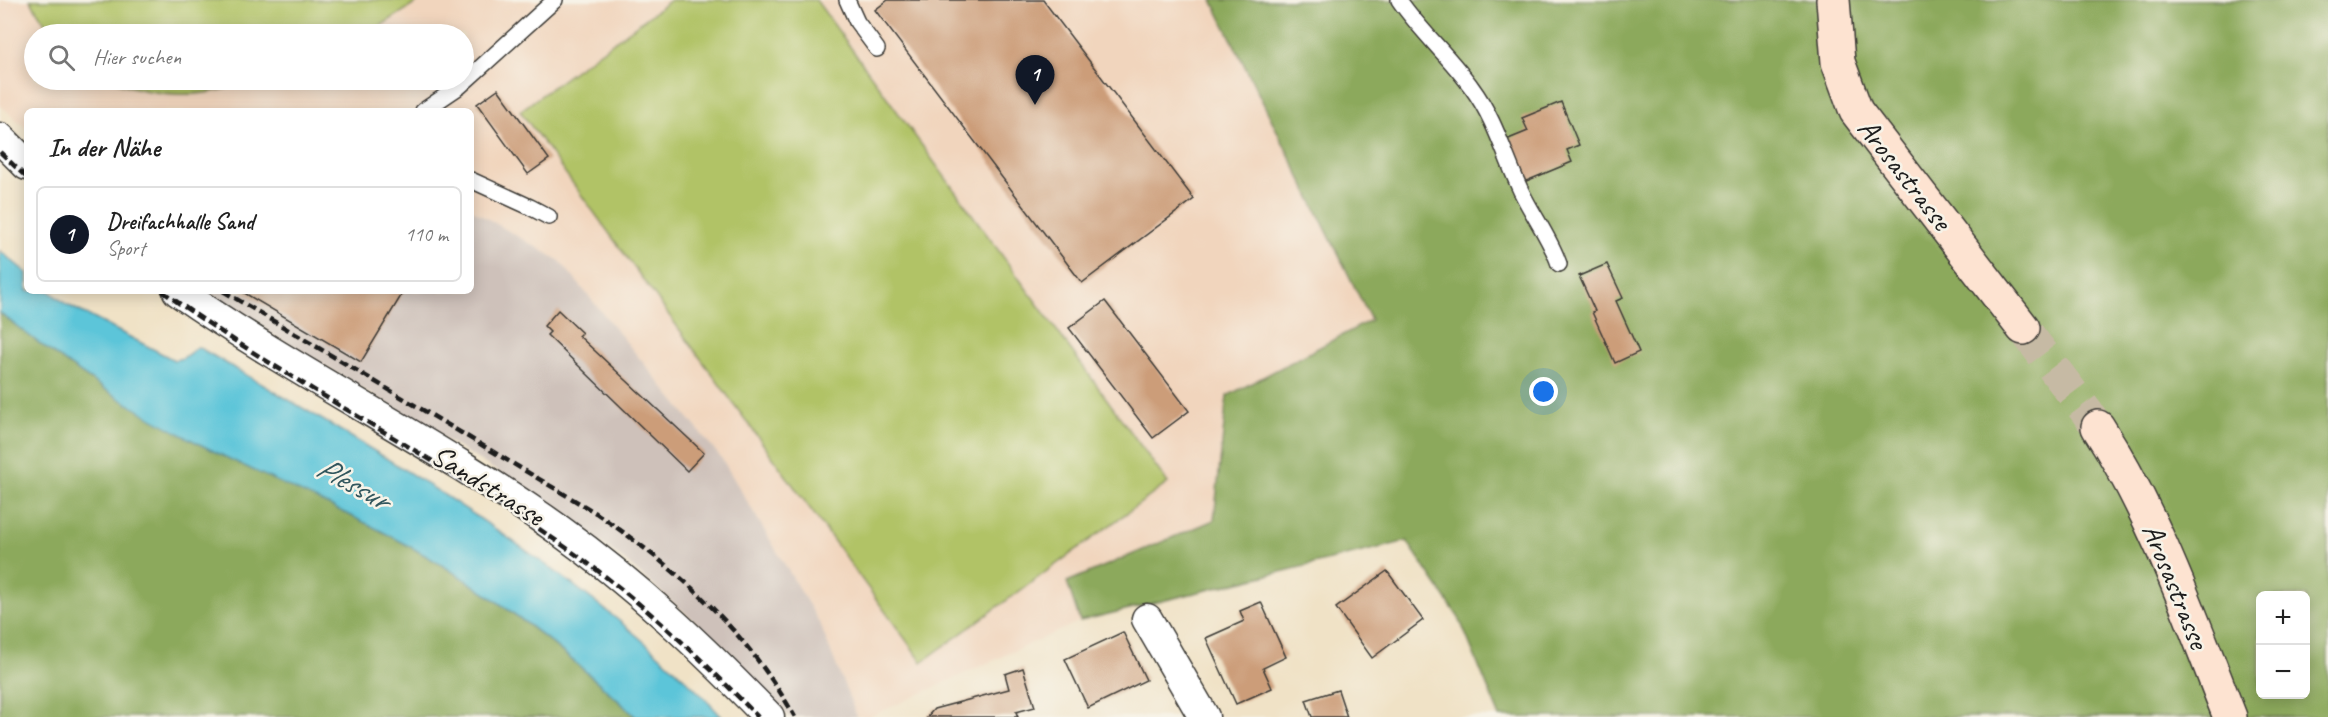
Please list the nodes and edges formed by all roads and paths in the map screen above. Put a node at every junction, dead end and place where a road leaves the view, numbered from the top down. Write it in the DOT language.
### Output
graph roads {
  1 [pos="555,0"];
  2 [pos="847,0"];
  3 [pos="1399,0"];
  4 [pos="1833,0"];
  5 [pos="877,49"];
  6 [pos="474,73"];
  7 [pos="454,90"];
  8 [pos="427,108"];
  9 [pos="0,138"];
  10 [pos="24,162"];
  11 [pos="474,181"];
  12 [pos="549,218"];
  13 [pos="1559,264"];
  14 [pos="182,294"];
  15 [pos="2023,328"];
  16 [pos="2098,427"];
  17 [pos="1147,619"];
  18 [pos="769,717"];
  19 [pos="1204,717"];
  20 [pos="2229,717"];
  1 -- 6 [label="lane"];
  2 -- 5 [label="lane"];
  3 -- 13 [label="lane"];
  4 -- 15 [label="main road, Arosastrasse"];
  7 -- 8 [label="lane"];
  9 -- 10 [label="street"];
  11 -- 12 [label="lane"];
  14 -- 18 [label="street, Sandstrasse"];
  16 -- 20 [label="main road, Arosastrasse"];
  17 -- 19 [label="street"];
}
